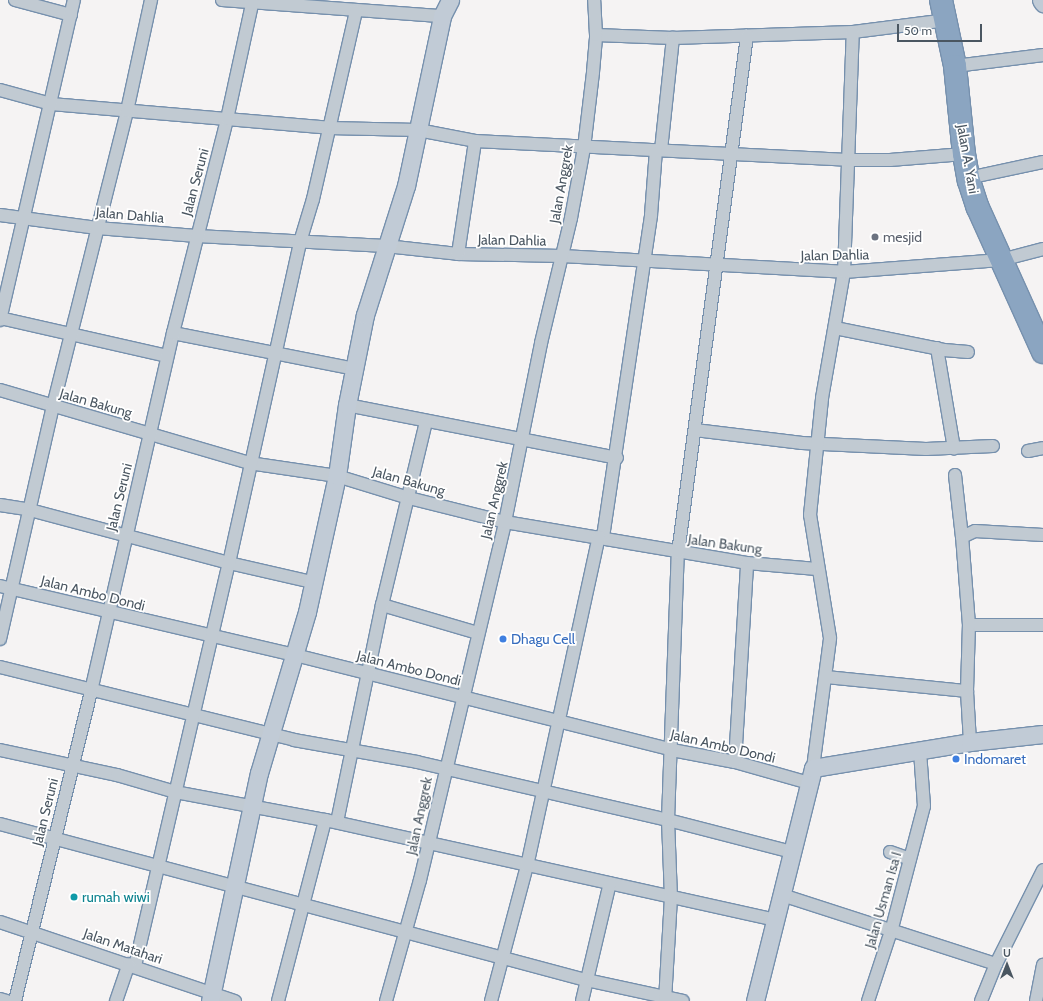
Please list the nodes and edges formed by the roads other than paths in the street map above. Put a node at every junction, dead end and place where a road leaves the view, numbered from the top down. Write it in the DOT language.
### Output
graph roads {
  1 [pos="15,0"];
  2 [pos="74,0"];
  3 [pos="151,0"];
  4 [pos="222,0"];
  5 [pos="450,0"];
  6 [pos="594,0"];
  7 [pos="941,0"];
  8 [pos="1040,0"];
  9 [pos="252,2"];
  10 [pos="1043,3"];
  11 [pos="356,11"];
  12 [pos="71,15"];
  13 [pos="442,16"];
  14 [pos="947,20"];
  15 [pos="853,32"];
  16 [pos="596,35"];
  17 [pos="747,36"];
  18 [pos="673,38"];
  19 [pos="1043,55"];
  20 [pos="955,66"];
  21 [pos="0,90"];
  22 [pos="51,104"];
  23 [pos="127,111"];
  24 [pos="227,119"];
  25 [pos="329,128"];
  26 [pos="418,130"];
  27 [pos="475,141"];
  28 [pos="584,148"];
  29 [pos="659,150"];
  30 [pos="733,153"];
  31 [pos="964,154"];
  32 [pos="848,160"];
  33 [pos="1043,162"];
  34 [pos="968,178"];
  35 [pos="0,215"];
  36 [pos="22,219"];
  37 [pos="97,228"];
  38 [pos="196,236"];
  39 [pos="300,242"];
  40 [pos="386,246"];
  41 [pos="1043,249"];
  42 [pos="458,254"];
  43 [pos="562,256"];
  44 [pos="1001,260"];
  45 [pos="642,262"];
  46 [pos="714,266"];
  47 [pos="844,272"];
  48 [pos="0,319"];
  49 [pos="835,328"];
  50 [pos="173,333"];
  51 [pos="73,335"];
  52 [pos="938,348"];
  53 [pos="1043,351"];
  54 [pos="968,352"];
  55 [pos="275,353"];
  56 [pos="167,356"];
  57 [pos="354,368"];
  58 [pos="0,390"];
  59 [pos="347,405"];
  60 [pos="53,406"];
  61 [pos="426,422"];
  62 [pos="695,430"];
  63 [pos="150,434"];
  64 [pos="522,441"];
  65 [pos="818,443"];
  66 [pos="993,446"];
  67 [pos="1043,448"];
  68 [pos="954,449"];
  69 [pos="1028,451"];
  70 [pos="617,458"];
  71 [pos="250,463"];
  72 [pos="955,475"];
  73 [pos="337,476"];
  74 [pos="409,498"];
  75 [pos="0,505"];
  76 [pos="30,510"];
  77 [pos="504,522"];
  78 [pos="125,535"];
  79 [pos="1043,535"];
  80 [pos="601,537"];
  81 [pos="962,537"];
  82 [pos="678,553"];
  83 [pos="229,563"];
  84 [pos="747,563"];
  85 [pos="817,569"];
  86 [pos="312,582"];
  87 [pos="5,587"];
  88 [pos="382,605"];
  89 [pos="109,613"];
  90 [pos="969,625"];
  91 [pos="1043,625"];
  92 [pos="478,633"];
  93 [pos="212,638"];
  94 [pos="0,639"];
  95 [pos="295,655"];
  96 [pos="0,667"];
  97 [pos="368,674"];
  98 [pos="826,677"];
  99 [pos="91,691"];
  100 [pos="967,691"];
  101 [pos="462,697"];
  102 [pos="193,714"];
  103 [pos="559,720"];
  104 [pos="269,733"];
  105 [pos="1043,734"];
  106 [pos="970,742"];
  107 [pos="0,750"];
  108 [pos="352,750"];
  109 [pos="672,750"];
  110 [pos="920,751"];
  111 [pos="735,762"];
  112 [pos="72,764"];
  113 [pos="444,769"];
  114 [pos="811,776"];
  115 [pos="175,792"];
  116 [pos="543,792"];
  117 [pos="252,806"];
  118 [pos="325,820"];
  119 [pos="668,820"];
  120 [pos="337,822"];
  121 [pos="0,824"];
  122 [pos="54,840"];
  123 [pos="428,842"];
  124 [pos="792,852"];
  125 [pos="890,852"];
  126 [pos="910,860"];
  127 [pos="158,865"];
  128 [pos="527,866"];
  129 [pos="1043,870"];
  130 [pos="610,883"];
  131 [pos="235,885"];
  132 [pos="782,895"];
  133 [pos="671,898"];
  134 [pos="303,904"];
  135 [pos="775,920"];
  136 [pos="0,922"];
  137 [pos="892,928"];
  138 [pos="32,932"];
  139 [pos="404,932"];
  140 [pos="501,957"];
  141 [pos="996,964"];
  142 [pos="132,965"];
  143 [pos="1043,965"];
  144 [pos="586,980"];
  145 [pos="211,997"];
  146 [pos="0,999"];
  147 [pos="665,999"];
  148 [pos="7,1001"];
  149 [pos="15,1001"];
  150 [pos="116,1001"];
  151 [pos="235,1001"];
  152 [pos="278,1001"];
  153 [pos="386,1001"];
  154 [pos="492,1001"];
  155 [pos="582,1001"];
  156 [pos="683,1001"];
  157 [pos="755,1001"];
  158 [pos="868,1001"];
  159 [pos="981,1001"];
  160 [pos="1036,1001"];
  1 -- 12 [label="street"];
  2 -- 12 [label="street"];
  3 -- 23 [label="street"];
  4 -- 9 [label="street"];
  5 -- 13 [label="street"];
  6 -- 16 [label="street, Jalan Anggrek"];
  7 -- 14 [label="highway, Jalan A. Yani"];
  8 -- 10 [label="street"];
  9 -- 11 [label="street"];
  9 -- 24 [label="street, Jalan Seruni"];
  11 -- 13 [label="street"];
  11 -- 25 [label="street"];
  12 -- 22 [label="street"];
  13 -- 26 [label="street"];
  14 -- 15 [label="street"];
  14 -- 20 [label="highway, Jalan A. Yani"];
  15 -- 17 [label="street"];
  15 -- 32 [label="street"];
  16 -- 18 [label="street"];
  16 -- 28 [label="street, Jalan Anggrek"];
  17 -- 18 [label="street"];
  17 -- 30 [label="street"];
  18 -- 29 [label="street"];
  19 -- 20 [label="street"];
  20 -- 31 [label="highway, Jalan A. Yani"];
  21 -- 22 [label="street"];
  22 -- 23 [label="street"];
  22 -- 36 [label="street"];
  23 -- 24 [label="street"];
  23 -- 37 [label="street"];
  24 -- 25 [label="street"];
  24 -- 38 [label="street, Jalan Seruni"];
  25 -- 26 [label="street"];
  25 -- 39 [label="street"];
  26 -- 27 [label="street"];
  26 -- 40 [label="street"];
  27 -- 28 [label="street"];
  27 -- 42 [label="street"];
  28 -- 29 [label="street"];
  28 -- 43 [label="street, Jalan Anggrek"];
  29 -- 30 [label="street"];
  29 -- 45 [label="street"];
  30 -- 32 [label="street"];
  30 -- 46 [label="street"];
  31 -- 32 [label="street"];
  31 -- 34 [label="highway, Jalan A. Yani"];
  32 -- 47 [label="street"];
  33 -- 34 [label="street"];
  34 -- 44 [label="highway, Jalan A. Yani"];
  35 -- 36 [label="street, Jalan Dahlia"];
  36 -- 37 [label="street, Jalan Dahlia"];
  36 -- 48 [label="street"];
  37 -- 38 [label="street, Jalan Dahlia"];
  37 -- 51 [label="street"];
  38 -- 39 [label="street, Jalan Dahlia"];
  38 -- 50 [label="street, Jalan Seruni"];
  39 -- 40 [label="street, Jalan Dahlia"];
  39 -- 55 [label="street"];
  40 -- 42 [label="street, Jalan Dahlia"];
  40 -- 57 [label="street"];
  41 -- 44 [label="street, Jalan Dahlia"];
  42 -- 43 [label="street, Jalan Dahlia"];
  43 -- 45 [label="street, Jalan Dahlia"];
  43 -- 64 [label="street, Jalan Anggrek"];
  44 -- 47 [label="street, Jalan Dahlia"];
  44 -- 53 [label="highway, Jalan A. Yani"];
  45 -- 46 [label="street, Jalan Dahlia"];
  45 -- 70 [label="street"];
  46 -- 47 [label="street, Jalan Dahlia"];
  46 -- 62 [label="street"];
  47 -- 49 [label="street"];
  48 -- 51 [label="street"];
  49 -- 52 [label="street"];
  49 -- 65 [label="street"];
  50 -- 55 [label="street"];
  50 -- 56 [label="street, Jalan Seruni"];
  51 -- 56 [label="street"];
  51 -- 60 [label="street"];
  52 -- 54 [label="street"];
  52 -- 68 [label="street"];
  55 -- 57 [label="street"];
  55 -- 71 [label="street"];
  56 -- 63 [label="street, Jalan Seruni"];
  57 -- 59 [label="street"];
  58 -- 60 [label="street, Jalan Bakung"];
  59 -- 61 [label="street"];
  59 -- 73 [label="street"];
  60 -- 63 [label="street, Jalan Bakung"];
  60 -- 76 [label="street"];
  61 -- 64 [label="street"];
  61 -- 74 [label="street"];
  62 -- 65 [label="street"];
  62 -- 82 [label="street"];
  63 -- 71 [label="street, Jalan Bakung"];
  63 -- 78 [label="street, Jalan Seruni"];
  64 -- 70 [label="street"];
  64 -- 77 [label="street, Jalan Anggrek"];
  65 -- 68 [label="street"];
  65 -- 85 [label="street"];
  66 -- 68 [label="street"];
  67 -- 69 [label="street"];
  70 -- 80 [label="street"];
  71 -- 73 [label="street, Jalan Bakung"];
  71 -- 83 [label="street"];
  72 -- 81 [label="street"];
  73 -- 74 [label="street, Jalan Bakung"];
  73 -- 86 [label="street"];
  74 -- 77 [label="street, Jalan Bakung"];
  74 -- 88 [label="street"];
  75 -- 76 [label="street"];
  76 -- 78 [label="street"];
  76 -- 87 [label="street"];
  77 -- 80 [label="street, Jalan Bakung"];
  77 -- 92 [label="street, Jalan Anggrek"];
  78 -- 83 [label="street"];
  78 -- 89 [label="street, Jalan Seruni"];
  79 -- 81 [label="street"];
  80 -- 82 [label="street, Jalan Bakung"];
  80 -- 103 [label="street"];
  81 -- 90 [label="street"];
  82 -- 84 [label="street, Jalan Bakung"];
  82 -- 109 [label="street"];
  83 -- 86 [label="street"];
  83 -- 93 [label="street"];
  84 -- 85 [label="street, Jalan Bakung"];
  84 -- 111 [label="street"];
  85 -- 98 [label="street"];
  86 -- 95 [label="street"];
  87 -- 89 [label="street, Jalan Ambo Dondi"];
  87 -- 94 [label="street"];
  88 -- 92 [label="street"];
  88 -- 97 [label="street"];
  89 -- 93 [label="street, Jalan Ambo Dondi"];
  89 -- 99 [label="street, Jalan Seruni"];
  90 -- 91 [label="street"];
  90 -- 100 [label="street"];
  92 -- 101 [label="street, Jalan Anggrek"];
  93 -- 95 [label="street, Jalan Ambo Dondi"];
  93 -- 102 [label="street"];
  95 -- 97 [label="street, Jalan Ambo Dondi"];
  95 -- 104 [label="street"];
  96 -- 99 [label="street"];
  97 -- 101 [label="street, Jalan Ambo Dondi"];
  97 -- 108 [label="street"];
  98 -- 100 [label="street"];
  98 -- 114 [label="street"];
  99 -- 102 [label="street"];
  99 -- 112 [label="street, Jalan Seruni"];
  100 -- 106 [label="street"];
  101 -- 103 [label="street, Jalan Ambo Dondi"];
  101 -- 113 [label="street, Jalan Anggrek"];
  102 -- 104 [label="street"];
  102 -- 115 [label="street"];
  103 -- 109 [label="street, Jalan Ambo Dondi"];
  103 -- 116 [label="street"];
  104 -- 108 [label="street"];
  104 -- 117 [label="street"];
  105 -- 106 [label="street"];
  106 -- 110 [label="street"];
  107 -- 112 [label="street"];
  108 -- 113 [label="street"];
  108 -- 120 [label="street"];
  109 -- 111 [label="street, Jalan Ambo Dondi"];
  109 -- 119 [label="street"];
  110 -- 114 [label="street"];
  110 -- 126 [label="street, Jalan Usman Isa I"];
  111 -- 114 [label="street, Jalan Ambo Dondi"];
  112 -- 115 [label="street"];
  112 -- 122 [label="street, Jalan Seruni"];
  113 -- 116 [label="street"];
  113 -- 123 [label="street, Jalan Anggrek"];
  114 -- 124 [label="street"];
  115 -- 117 [label="street"];
  115 -- 127 [label="street"];
  116 -- 119 [label="street"];
  116 -- 128 [label="street"];
  117 -- 118 [label="street"];
  117 -- 131 [label="street"];
  118 -- 120 [label="street"];
  118 -- 134 [label="street"];
  119 -- 124 [label="street"];
  119 -- 133 [label="street"];
  120 -- 123 [label="street"];
  121 -- 122 [label="street"];
  122 -- 127 [label="street"];
  122 -- 138 [label="street, Jalan Seruni"];
  123 -- 128 [label="street"];
  123 -- 139 [label="street, Jalan Anggrek"];
  124 -- 132 [label="street"];
  125 -- 126 [label="street"];
  126 -- 137 [label="street, Jalan Usman Isa I"];
  127 -- 131 [label="street"];
  127 -- 142 [label="street"];
  128 -- 130 [label="street"];
  128 -- 140 [label="street"];
  129 -- 141 [label="street"];
  130 -- 133 [label="street"];
  130 -- 144 [label="street"];
  131 -- 134 [label="street"];
  131 -- 145 [label="street"];
  132 -- 135 [label="street"];
  132 -- 137 [label="street"];
  133 -- 135 [label="street"];
  133 -- 147 [label="street"];
  134 -- 139 [label="street"];
  134 -- 152 [label="street"];
  135 -- 157 [label="street"];
  136 -- 138 [label="street, Jalan Matahari"];
  137 -- 141 [label="street"];
  137 -- 158 [label="street, Jalan Usman Isa I"];
  138 -- 142 [label="street, Jalan Matahari"];
  138 -- 149 [label="street, Jalan Seruni"];
  139 -- 140 [label="street"];
  139 -- 153 [label="street, Jalan Anggrek"];
  140 -- 144 [label="street"];
  140 -- 154 [label="street"];
  141 -- 159 [label="street"];
  142 -- 145 [label="street, Jalan Matahari"];
  142 -- 150 [label="street"];
  143 -- 160 [label="street"];
  144 -- 147 [label="street"];
  144 -- 155 [label="street"];
  145 -- 151 [label="street, Jalan Matahari"];
  146 -- 148 [label="street"];
  147 -- 156 [label="street"];
}
